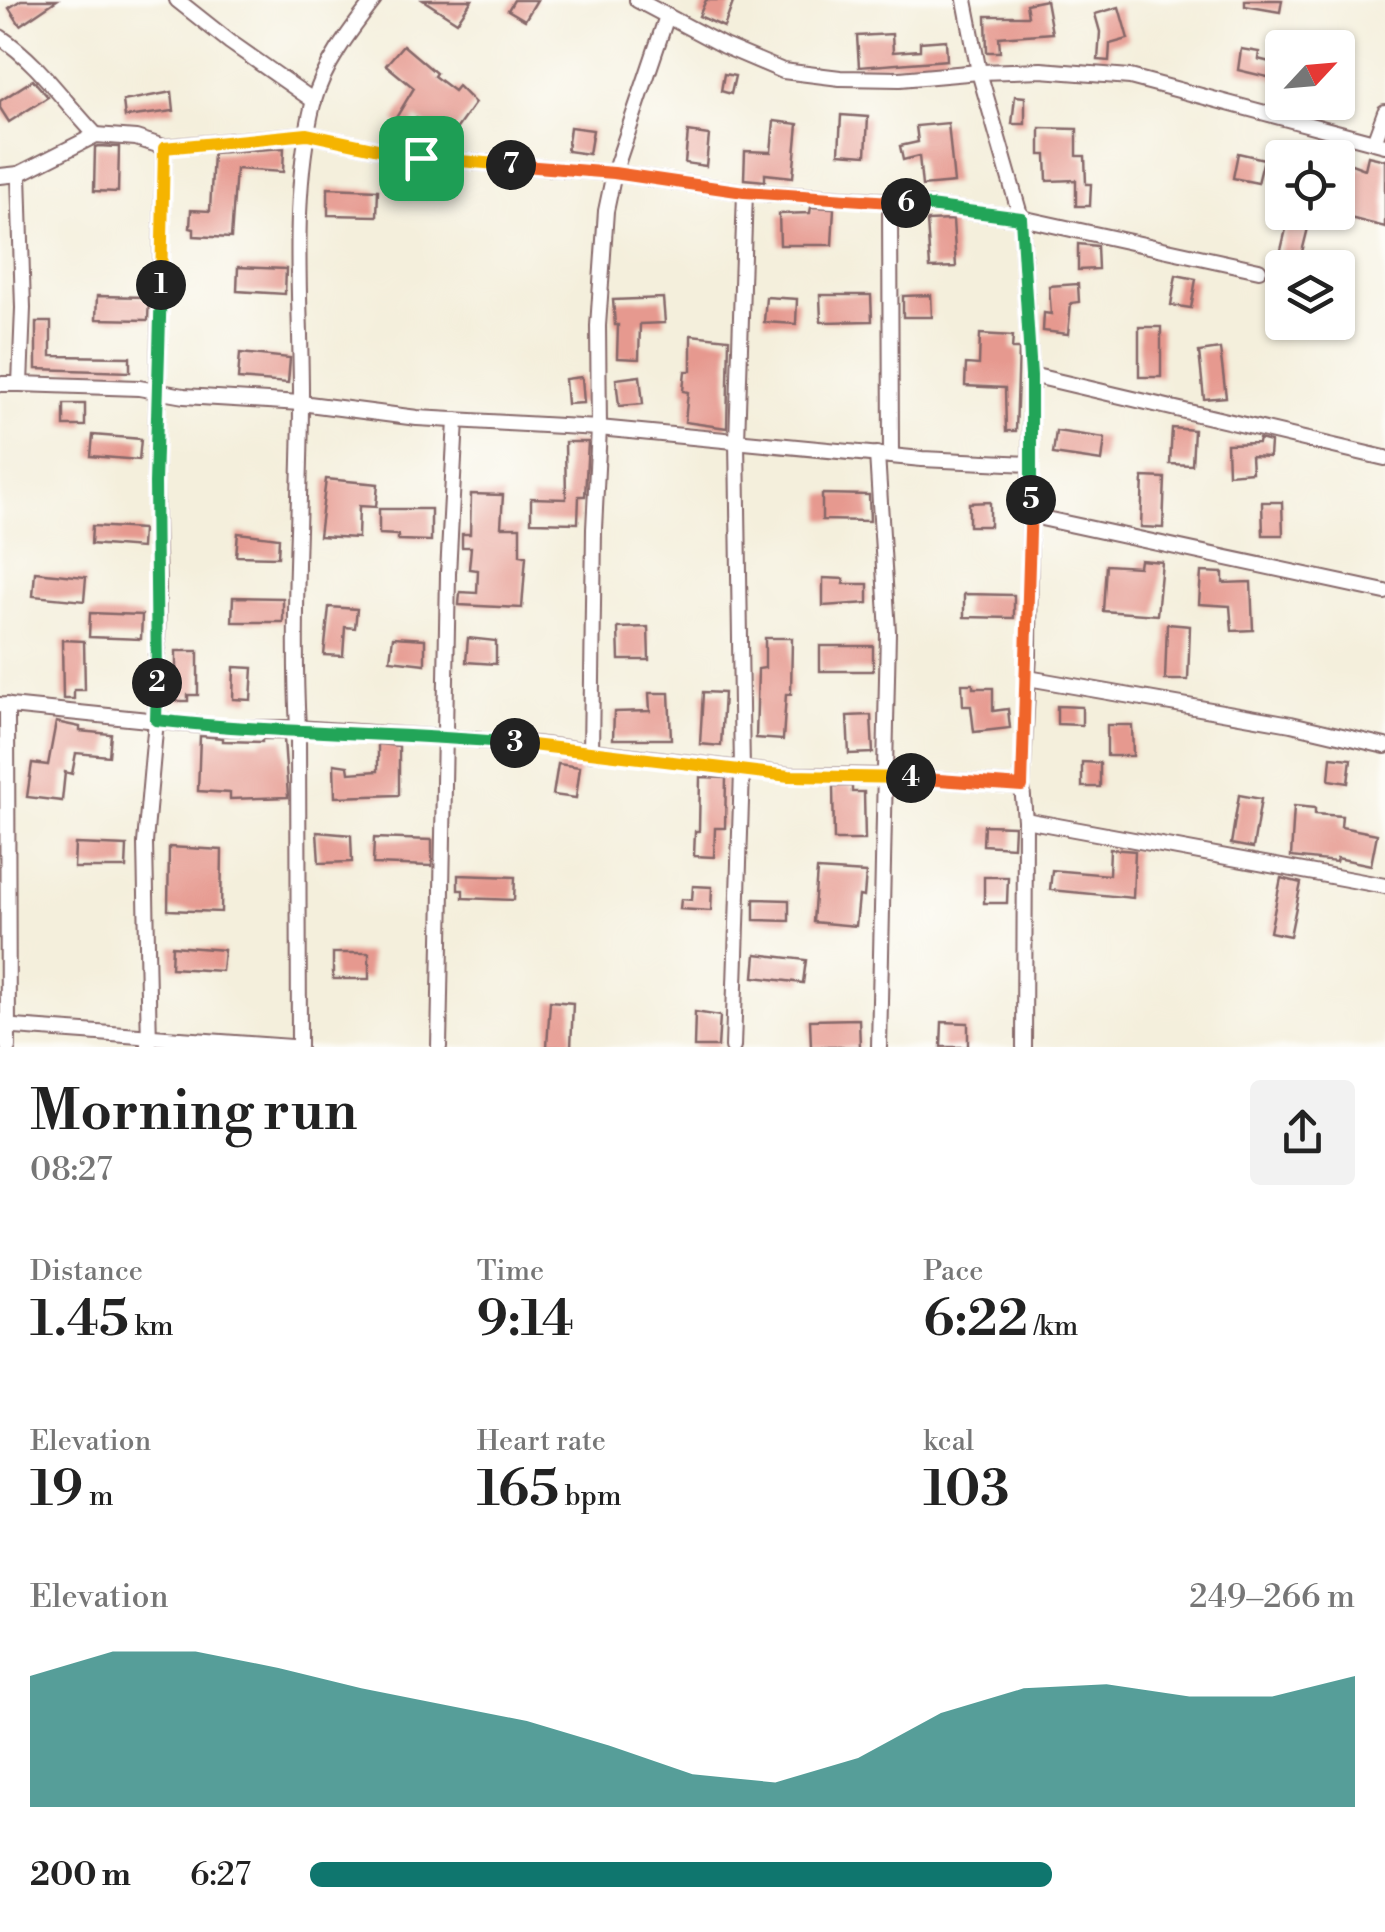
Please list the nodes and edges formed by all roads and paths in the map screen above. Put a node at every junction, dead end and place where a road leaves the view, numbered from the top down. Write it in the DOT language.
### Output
graph roads {
  1 [pos="177,0"];
  2 [pos="352,0"];
  3 [pos="637,0"];
  4 [pos="966,0"];
  5 [pos="370,6"];
  6 [pos="667,16"];
  7 [pos="0,38"];
  8 [pos="979,72"];
  9 [pos="314,101"];
  10 [pos="1385,112"];
  11 [pos="307,134"];
  12 [pos="96,135"];
  13 [pos="1379,143"];
  14 [pos="164,148"];
  15 [pos="614,173"];
  16 [pos="19,174"];
  17 [pos="0,176"];
  18 [pos="744,192"];
  19 [pos="890,201"];
  20 [pos="1021,218"];
  21 [pos="1259,270"];
  22 [pos="1031,376"];
  23 [pos="0,384"];
  24 [pos="20,384"];
  25 [pos="159,390"];
  26 [pos="301,403"];
  27 [pos="456,420"];
  28 [pos="599,428"];
  29 [pos="737,441"];
  30 [pos="884,455"];
  31 [pos="1385,458"];
  32 [pos="1030,464"];
  33 [pos="1032,516"];
  34 [pos="1385,592"];
  35 [pos="1028,678"];
  36 [pos="4,705"];
  37 [pos="156,720"];
  38 [pos="298,728"];
  39 [pos="447,736"];
  40 [pos="1385,746"];
  41 [pos="592,753"];
  42 [pos="742,770"];
  43 [pos="886,776"];
  44 [pos="1022,786"];
  45 [pos="1025,820"];
  46 [pos="1385,886"];
  47 [pos="4,1027"];
  48 [pos="150,1042"];
  49 [pos="8,1047"];
  50 [pos="295,1047"];
  51 [pos="439,1047"];
  52 [pos="733,1047"];
  53 [pos="879,1047"];
  54 [pos="1024,1047"];
  1 -- 9 [label="street"];
  2 -- 5 [label="street"];
  3 -- 6 [label="street"];
  4 -- 8 [label="street"];
  5 -- 9 [label="street"];
  6 -- 8 [label="street"];
  6 -- 15 [label="street"];
  7 -- 12 [label="street"];
  8 -- 13 [label="street"];
  8 -- 20 [label="street"];
  9 -- 11 [label="street"];
  10 -- 13 [label="street"];
  11 -- 14 [label="street"];
  11 -- 15 [label="street"];
  11 -- 26 [label="street"];
  12 -- 14 [label="street"];
  12 -- 16 [label="street"];
  14 -- 25 [label="street"];
  15 -- 18 [label="street"];
  15 -- 28 [label="street"];
  16 -- 17 [label="street"];
  16 -- 24 [label="street"];
  18 -- 19 [label="street"];
  18 -- 29 [label="street"];
  19 -- 20 [label="street"];
  19 -- 30 [label="street"];
  20 -- 21 [label="street"];
  20 -- 22 [label="street"];
  22 -- 31 [label="street"];
  22 -- 32 [label="street"];
  23 -- 24 [label="street"];
  24 -- 25 [label="street"];
  25 -- 26 [label="street"];
  25 -- 37 [label="street"];
  26 -- 27 [label="street"];
  26 -- 38 [label="street"];
  27 -- 28 [label="street"];
  27 -- 39 [label="street"];
  28 -- 29 [label="street"];
  28 -- 41 [label="street"];
  29 -- 30 [label="street"];
  29 -- 42 [label="street"];
  30 -- 32 [label="street"];
  30 -- 43 [label="street"];
  32 -- 33 [label="street"];
  33 -- 34 [label="street"];
  33 -- 35 [label="street"];
  35 -- 40 [label="street"];
  35 -- 44 [label="street"];
  36 -- 37 [label="street"];
  36 -- 47 [label="street"];
  37 -- 38 [label="street"];
  37 -- 48 [label="street"];
  38 -- 39 [label="street"];
  38 -- 50 [label="street"];
  39 -- 41 [label="street"];
  39 -- 51 [label="street"];
  41 -- 42 [label="street"];
  42 -- 43 [label="street"];
  42 -- 52 [label="street"];
  43 -- 44 [label="street"];
  43 -- 53 [label="street"];
  44 -- 45 [label="street"];
  45 -- 46 [label="street"];
  45 -- 54 [label="street"];
  47 -- 48 [label="street"];
  47 -- 49 [label="street"];
  48 -- 50 [label="street"];
}
